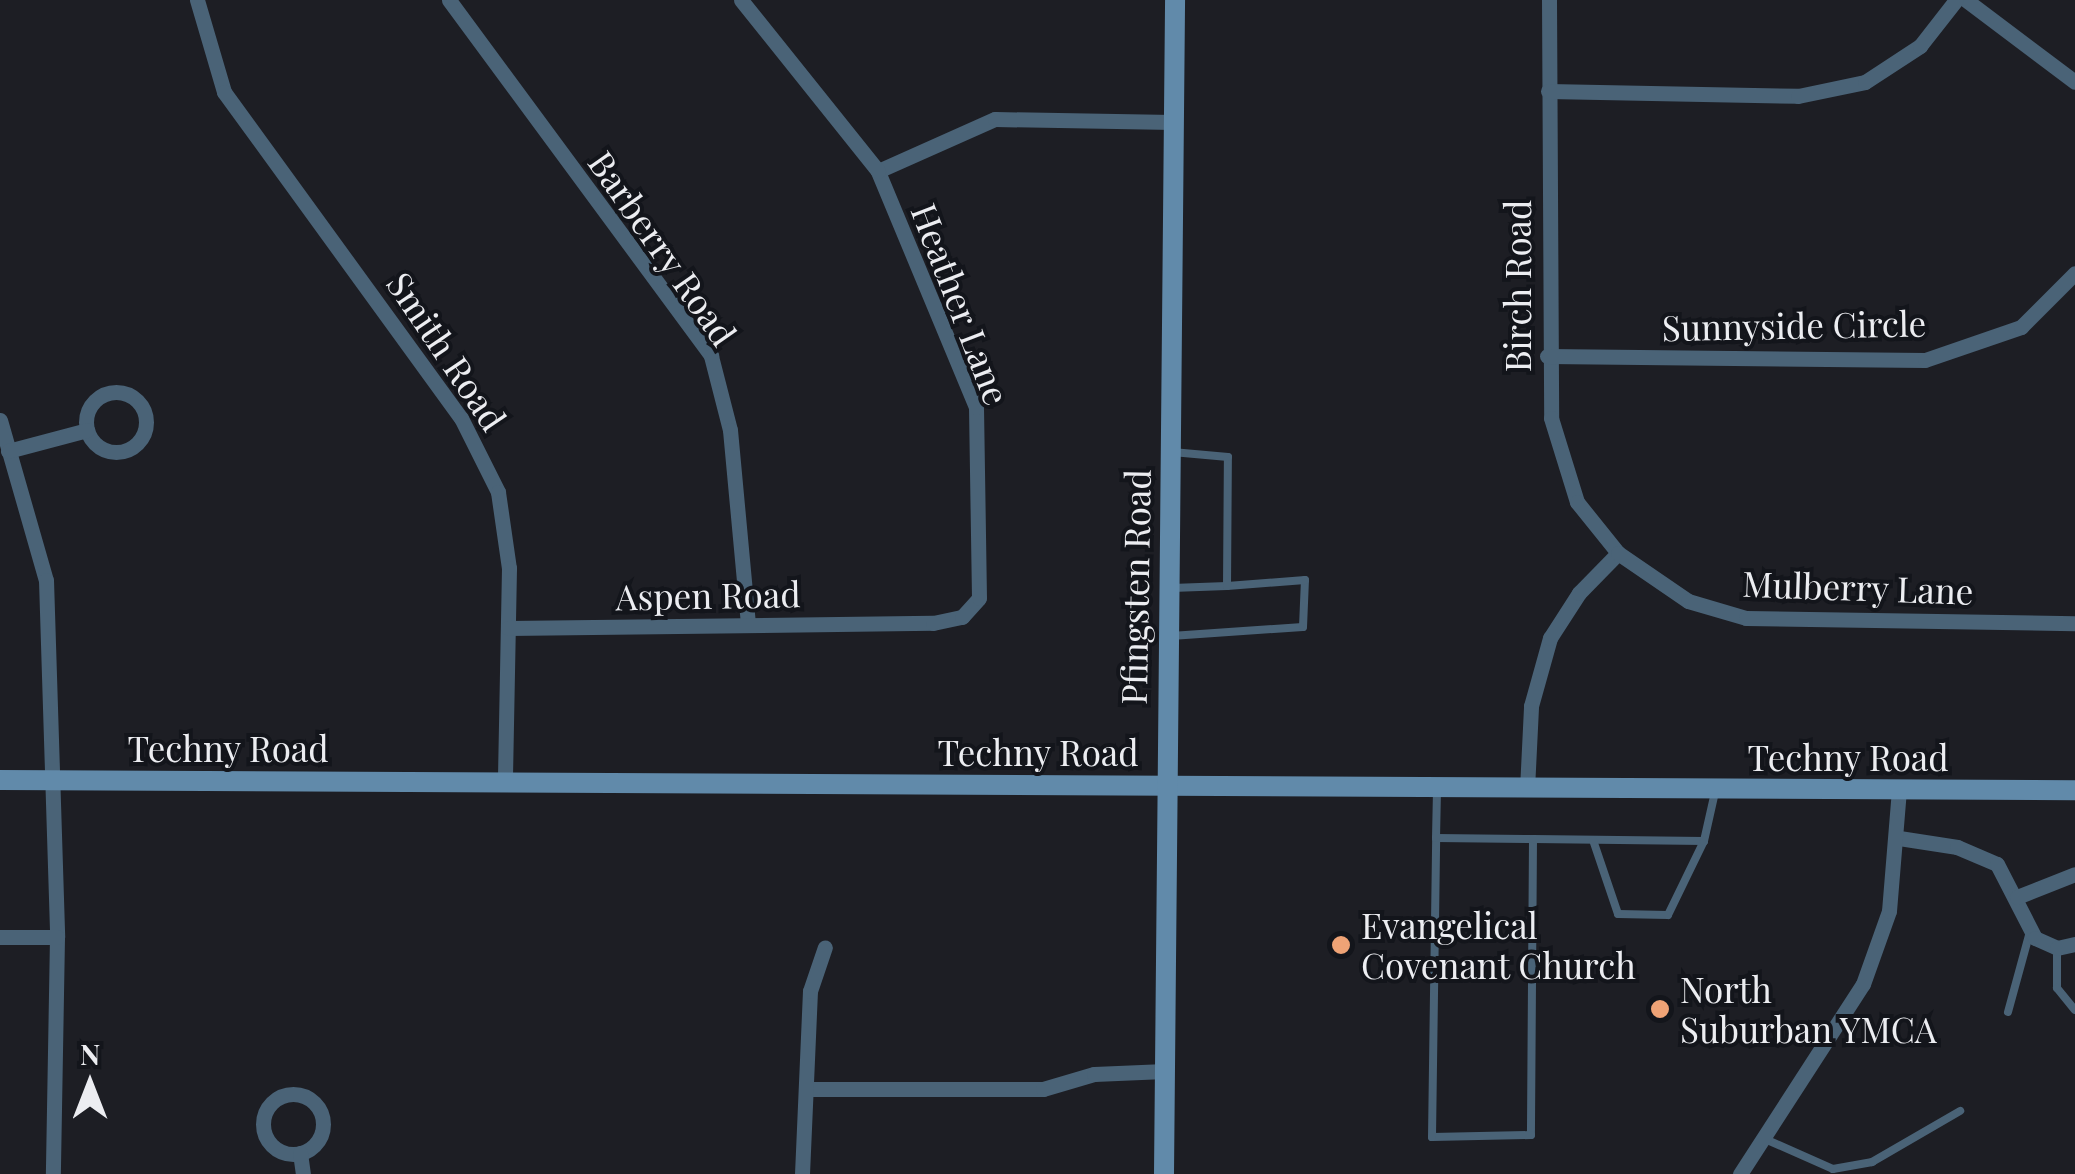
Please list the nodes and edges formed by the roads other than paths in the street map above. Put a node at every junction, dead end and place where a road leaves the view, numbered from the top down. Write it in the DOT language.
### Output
graph roads {
  1 [pos="197,0"];
  2 [pos="448,0"];
  3 [pos="742,0"];
  4 [pos="1175,0"];
  5 [pos="1550,0"];
  6 [pos="1956,0"];
  7 [pos="1966,0"];
  8 [pos="2075,82"];
  9 [pos="1548,91"];
  10 [pos="1173,122"];
  11 [pos="878,171"];
  12 [pos="2075,273"];
  13 [pos="1547,356"];
  14 [pos="0,420"];
  15 [pos="87,430"];
  16 [pos="8,452"];
  17 [pos="1169,452"];
  18 [pos="1618,553"];
  19 [pos="1227,586"];
  20 [pos="1167,588"];
  21 [pos="908,623"];
  22 [pos="2075,623"];
  23 [pos="748,624"];
  24 [pos="508,628"];
  25 [pos="1167,636"];
  26 [pos="0,780"];
  27 [pos="50,780"];
  28 [pos="506,782"];
  29 [pos="1165,785"];
  30 [pos="1437,789"];
  31 [pos="1528,789"];
  32 [pos="1716,790"];
  33 [pos="1899,790"];
  34 [pos="2075,790"];
  35 [pos="1436,838"];
  36 [pos="1899,838"];
  37 [pos="1533,839"];
  38 [pos="1593,840"];
  39 [pos="1704,840"];
  40 [pos="2075,874"];
  41 [pos="2017,897"];
  42 [pos="2030,931"];
  43 [pos="56,937"];
  44 [pos="0,938"];
  45 [pos="2075,944"];
  46 [pos="825,947"];
  47 [pos="2057,948"];
  48 [pos="2075,1010"];
  49 [pos="2008,1012"];
  50 [pos="1165,1071"];
  51 [pos="809,1089"];
  52 [pos="1960,1110"];
  53 [pos="1761,1137"];
  54 [pos="300,1153"];
  55 [pos="53,1174"];
  56 [pos="304,1174"];
  57 [pos="802,1174"];
  58 [pos="1164,1174"];
  59 [pos="1740,1174"];
  1 -- 24 [label="street, Smith Road"];
  2 -- 23 [label="street, Barberry Road"];
  3 -- 11 [label="street, Heather Lane"];
  4 -- 10 [label="main road, Pfingsten Road"];
  5 -- 9 [label="street, Birch Road"];
  6 -- 9 [label="street"];
  7 -- 8 [label="street"];
  9 -- 13 [label="street, Birch Road"];
  10 -- 11 [label="street"];
  10 -- 17 [label="main road, Pfingsten Road"];
  11 -- 21 [label="street, Heather Lane"];
  12 -- 13 [label="street, Sunnyside Circle"];
  13 -- 18 [label="street, Birch Road"];
  14 -- 16 [label="street"];
  15 -- 16 [label="street"];
  16 -- 27 [label="street"];
  17 -- 19 [label="lane"];
  17 -- 20 [label="main road, Pfingsten Road"];
  18 -- 22 [label="street, Mulberry Lane"];
  18 -- 31 [label="street"];
  19 -- 20 [label="lane"];
  19 -- 25 [label="lane"];
  20 -- 25 [label="main road, Pfingsten Road"];
  21 -- 23 [label="street, Aspen Road"];
  23 -- 24 [label="street, Aspen Road"];
  24 -- 28 [label="street, Smith Road"];
  25 -- 29 [label="main road, Pfingsten Road"];
  26 -- 27 [label="main road, Techny Road"];
  27 -- 28 [label="main road, Techny Road"];
  27 -- 43 [label="street"];
  28 -- 29 [label="main road, Techny Road"];
  29 -- 30 [label="main road, Techny Road"];
  29 -- 50 [label="main road, Pfingsten Road"];
  30 -- 31 [label="main road, Techny Road"];
  30 -- 35 [label="lane"];
  31 -- 32 [label="main road, Techny Road"];
  32 -- 33 [label="main road, Techny Road"];
  32 -- 39 [label="lane"];
  33 -- 34 [label="main road, Techny Road"];
  33 -- 36 [label="street"];
  35 -- 37 [label="lane"];
  35 -- 37 [label="lane"];
  36 -- 41 [label="street"];
  36 -- 53 [label="street"];
  37 -- 38 [label="lane"];
  38 -- 39 [label="lane"];
  38 -- 39 [label="lane"];
  40 -- 41 [label="street"];
  41 -- 42 [label="street"];
  42 -- 47 [label="street"];
  42 -- 49 [label="lane"];
  43 -- 44 [label="street"];
  43 -- 55 [label="street"];
  45 -- 47 [label="street"];
  46 -- 51 [label="street"];
  47 -- 48 [label="lane"];
  50 -- 51 [label="street"];
  50 -- 58 [label="main road, Pfingsten Road"];
  51 -- 57 [label="street"];
  52 -- 53 [label="lane"];
  53 -- 59 [label="street"];
  54 -- 56 [label="street"];
}
